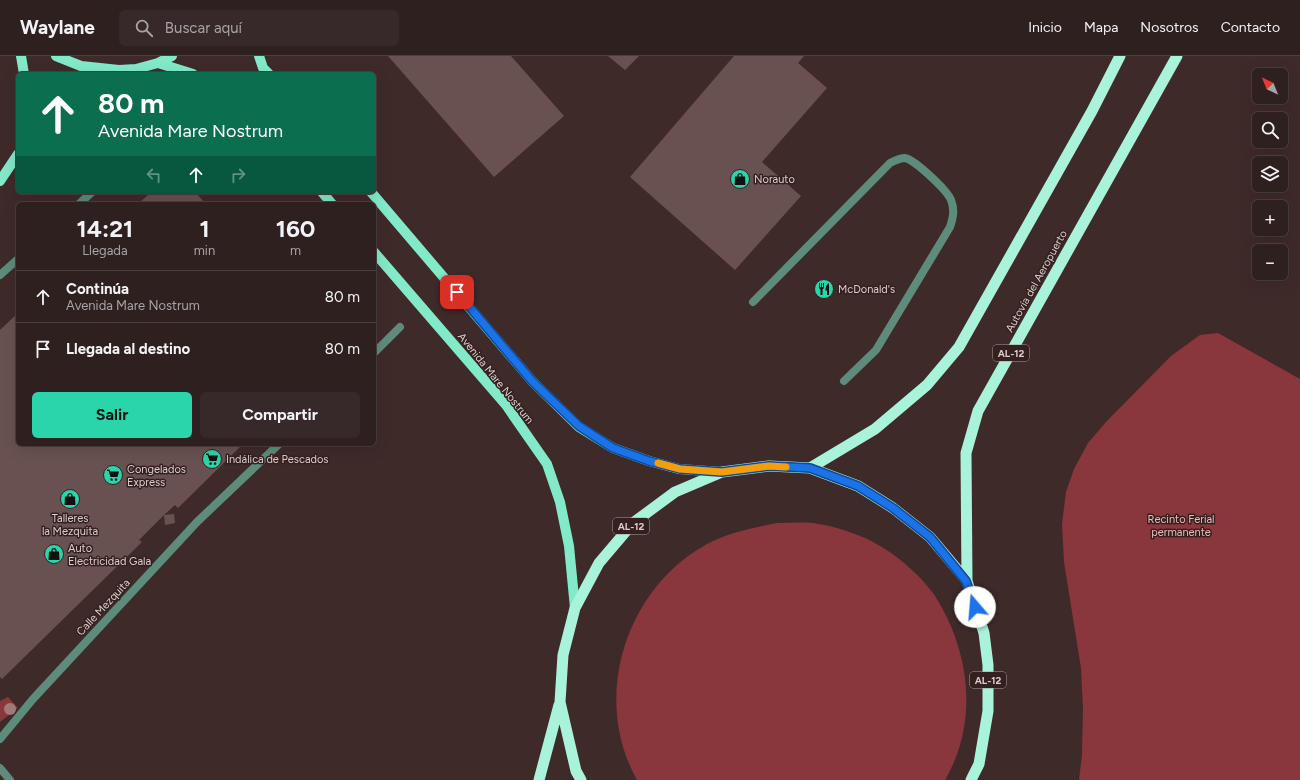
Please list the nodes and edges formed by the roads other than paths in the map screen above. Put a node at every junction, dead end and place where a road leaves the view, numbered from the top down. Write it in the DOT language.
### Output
graph roads {
  1 [pos="21,56"];
  2 [pos="56,56"];
  3 [pos="172,56"];
  4 [pos="259,56"];
  5 [pos="1120,56"];
  6 [pos="1176,56"];
  7 [pos="158,64"];
  8 [pos="137,69"];
  9 [pos="24,72"];
  10 [pos="131,72"];
  11 [pos="186,72"];
  12 [pos="267,72"];
  13 [pos="16,157"];
  14 [pos="0,181"];
  15 [pos="90,194"];
  16 [pos="324,194"];
  17 [pos="373,194"];
  18 [pos="81,202"];
  19 [pos="330,202"];
  20 [pos="376,254"];
  21 [pos="16,261"];
  22 [pos="0,275"];
  23 [pos="753,302"];
  24 [pos="400,327"];
  25 [pos="376,351"];
  26 [pos="844,381"];
  27 [pos="277,446"];
  28 [pos="810,468"];
  29 [pos="722,472"];
  30 [pos="966,581"];
  31 [pos="575,608"];
  32 [pos="560,702"];
  33 [pos="0,740"];
  34 [pos="0,768"];
  35 [pos="10,780"];
  36 [pos="539,780"];
  37 [pos="581,780"];
  38 [pos="971,780"];
  1 -- 9 [label="main road"];
  2 -- 8 [label="main road"];
  3 -- 7 [label="main road"];
  4 -- 12 [label="main road"];
  5 -- 28 [label="highway"];
  6 -- 30 [label="highway, Autovía del Aeropuerto / AL-12"];
  7 -- 8 [label="main road"];
  7 -- 11 [label="main road"];
  8 -- 10 [label="main road"];
  13 -- 14 [label="main road"];
  15 -- 18 [label="street"];
  16 -- 19 [label="main road"];
  17 -- 29 [label="main road"];
  20 -- 31 [label="main road, Avenida Mare Nostrum"];
  21 -- 22 [label="street"];
  23 -- 26 [label="street"];
  24 -- 25 [label="street"];
  27 -- 33 [label="street, Calle Mezquita"];
  28 -- 29 [label="highway, AL-12"];
  28 -- 30 [label="highway, AL-12"];
  29 -- 31 [label="highway, AL-12"];
  30 -- 38 [label="highway, AL-12"];
  31 -- 32 [label="highway, AL-12"];
  32 -- 36 [label="highway, AL-12"];
  32 -- 37 [label="highway, AL-12"];
  34 -- 35 [label="street"];
}
